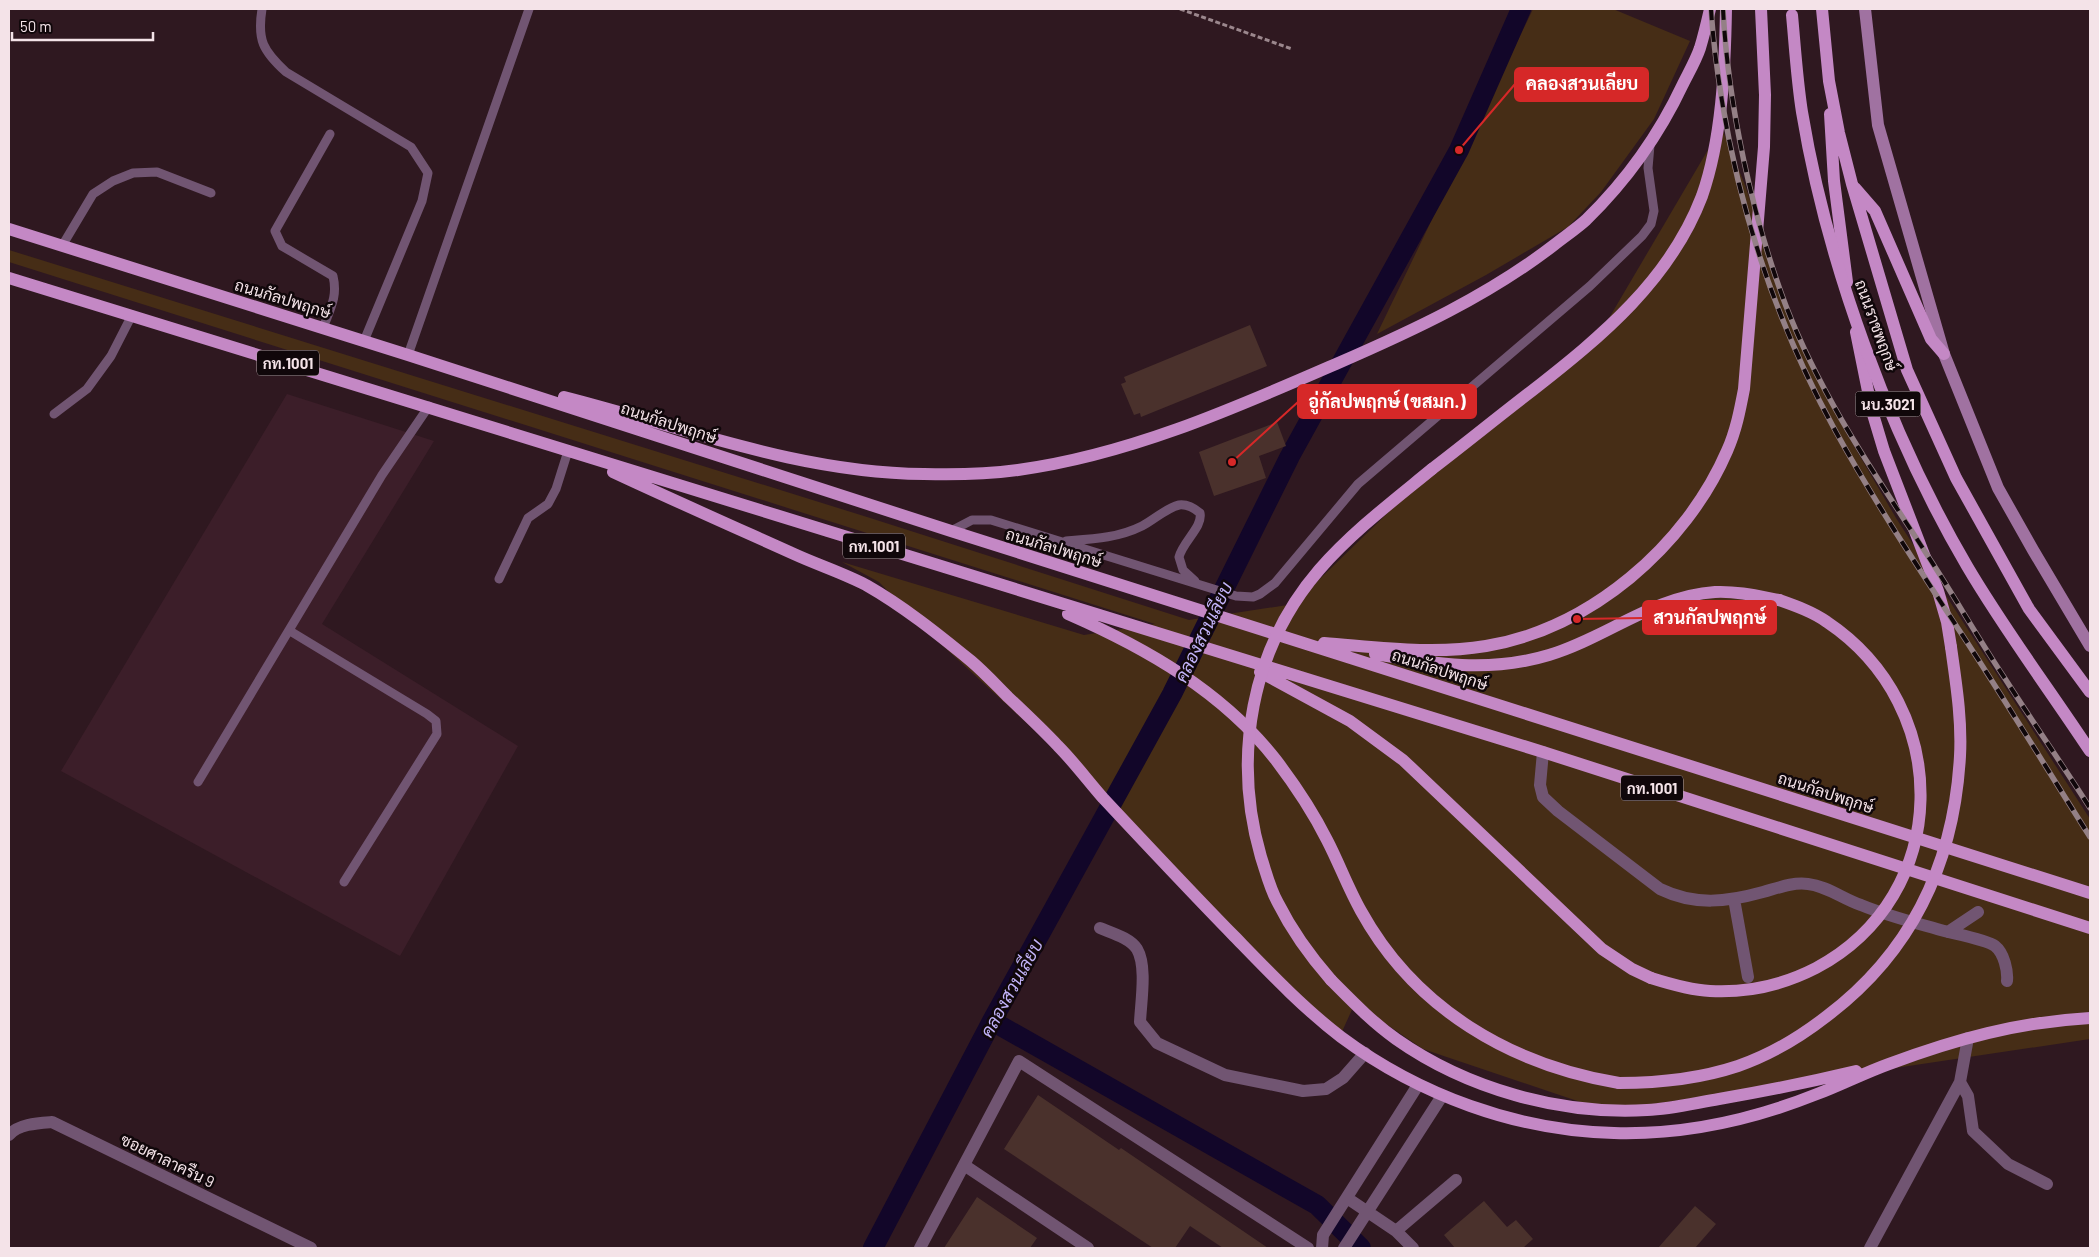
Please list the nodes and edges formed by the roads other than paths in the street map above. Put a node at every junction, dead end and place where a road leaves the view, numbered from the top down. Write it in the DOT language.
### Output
graph roads {
  1 [pos="262,9"];
  2 [pos="529,9"];
  3 [pos="1710,9"];
  4 [pos="1726,9"];
  5 [pos="1761,9"];
  6 [pos="1822,9"];
  7 [pos="1865,9"];
  8 [pos="1792,12"];
  9 [pos="1829,81"];
  10 [pos="330,134"];
  11 [pos="1650,142"];
  12 [pos="1852,184"];
  13 [pos="211,194"];
  14 [pos="9,229"];
  15 [pos="62,246"];
  16 [pos="9,278"];
  17 [pos="132,315"];
  18 [pos="323,328"];
  19 [pos="364,341"];
  20 [pos="1944,354"];
  21 [pos="408,355"];
  22 [pos="476,376"];
  23 [pos="429,406"];
  24 [pos="54,414"];
  25 [pos="568,451"];
  26 [pos="951,531"];
  27 [pos="1061,541"];
  28 [pos="499,579"];
  29 [pos="1202,585"];
  30 [pos="1012,590"];
  31 [pos="290,631"];
  32 [pos="1304,642"];
  33 [pos="2090,646"];
  34 [pos="1233,658"];
  35 [pos="2090,692"];
  36 [pos="2090,751"];
  37 [pos="1543,752"];
  38 [pos="198,782"];
  39 [pos="344,882"];
  40 [pos="2090,893"];
  41 [pos="1734,899"];
  42 [pos="1978,912"];
  43 [pos="1100,928"];
  44 [pos="2090,928"];
  45 [pos="1948,932"];
  46 [pos="1748,977"];
  47 [pos="2007,981"];
  48 [pos="2090,1018"];
  49 [pos="1968,1038"];
  50 [pos="1365,1053"];
  51 [pos="1888,1064"];
  52 [pos="1960,1082"];
  53 [pos="1418,1085"];
  54 [pos="1442,1096"];
  55 [pos="9,1135"];
  56 [pos="964,1165"];
  57 [pos="1456,1180"];
  58 [pos="2047,1184"];
  59 [pos="1347,1198"];
  60 [pos="1367,1212"];
  61 [pos="1396,1231"];
  62 [pos="311,1248"];
  63 [pos="920,1248"];
  64 [pos="1088,1248"];
  65 [pos="1308,1248"];
  66 [pos="1322,1248"];
  67 [pos="1344,1248"];
  68 [pos="1413,1248"];
  69 [pos="1870,1248"];
  1 -- 19 [label="lane"];
  2 -- 21 [label="lane"];
  3 -- 11 [label="main road"];
  4 -- 51 [label="main road, bridge"];
  5 -- 32 [label="main road"];
  6 -- 9 [label="main road, ถนนราชพฤกษ์ / นบ.3021"];
  7 -- 20 [label="main road"];
  8 -- 36 [label="main road, ถนนราชพฤกษ์ / นบ.3021, bridge"];
  9 -- 12 [label="main road, ถนนราชพฤกษ์ / นบ.3021"];
  9 -- 30 [label="main road, bridge"];
  10 -- 18 [label="lane"];
  11 -- 22 [label="main road"];
  11 -- 29 [label="lane"];
  12 -- 20 [label="main road"];
  12 -- 35 [label="main road, ถนนราชพฤกษ์ / นบ.3021"];
  13 -- 15 [label="lane"];
  14 -- 15 [label="main road, ถนนกัลปพฤกษ์ / กท.1001"];
  15 -- 18 [label="main road, ถนนกัลปพฤกษ์ / กท.1001"];
  16 -- 17 [label="main road, กท.1001"];
  17 -- 23 [label="main road, กท.1001"];
  17 -- 24 [label="lane"];
  18 -- 19 [label="main road, ถนนกัลปพฤกษ์ / กท.1001"];
  19 -- 21 [label="main road, ถนนกัลปพฤกษ์ / กท.1001"];
  20 -- 33 [label="main road"];
  21 -- 22 [label="main road, ถนนกัลปพฤกษ์ / กท.1001"];
  22 -- 26 [label="main road, ถนนกัลปพฤกษ์ / กท.1001"];
  23 -- 25 [label="main road, กท.1001"];
  23 -- 31 [label="lane"];
  25 -- 28 [label="lane"];
  25 -- 30 [label="main road, กท.1001"];
  25 -- 50 [label="main road"];
  26 -- 27 [label="lane"];
  26 -- 32 [label="main road, ถนนกัลปพฤกษ์ / กท.1001"];
  27 -- 29 [label="lane"];
  27 -- 29 [label="lane"];
  30 -- 34 [label="main road, กท.1001"];
  31 -- 38 [label="lane"];
  31 -- 39 [label="lane"];
  32 -- 34 [label="main road, bridge"];
  32 -- 40 [label="main road, ถนนกัลปพฤกษ์ / กท.1001"];
  34 -- 37 [label="main road, กท.1001"];
  37 -- 41 [label="street"];
  37 -- 44 [label="main road, กท.1001"];
  41 -- 45 [label="street"];
  41 -- 46 [label="street"];
  42 -- 45 [label="street"];
  43 -- 50 [label="street"];
  45 -- 47 [label="street"];
  48 -- 49 [label="main road"];
  49 -- 51 [label="main road"];
  49 -- 52 [label="street"];
  50 -- 53 [label="main road"];
  51 -- 54 [label="main road"];
  52 -- 58 [label="street"];
  52 -- 69 [label="street"];
  53 -- 54 [label="main road"];
  53 -- 59 [label="street"];
  54 -- 60 [label="street"];
  55 -- 62 [label="street, ซอยศาลาครืน 9"];
  56 -- 63 [label="street"];
  56 -- 64 [label="street"];
  56 -- 65 [label="street"];
  57 -- 61 [label="street"];
  59 -- 60 [label="street"];
  59 -- 66 [label="street"];
  60 -- 61 [label="street"];
  60 -- 67 [label="street"];
  61 -- 68 [label="street"];
}
